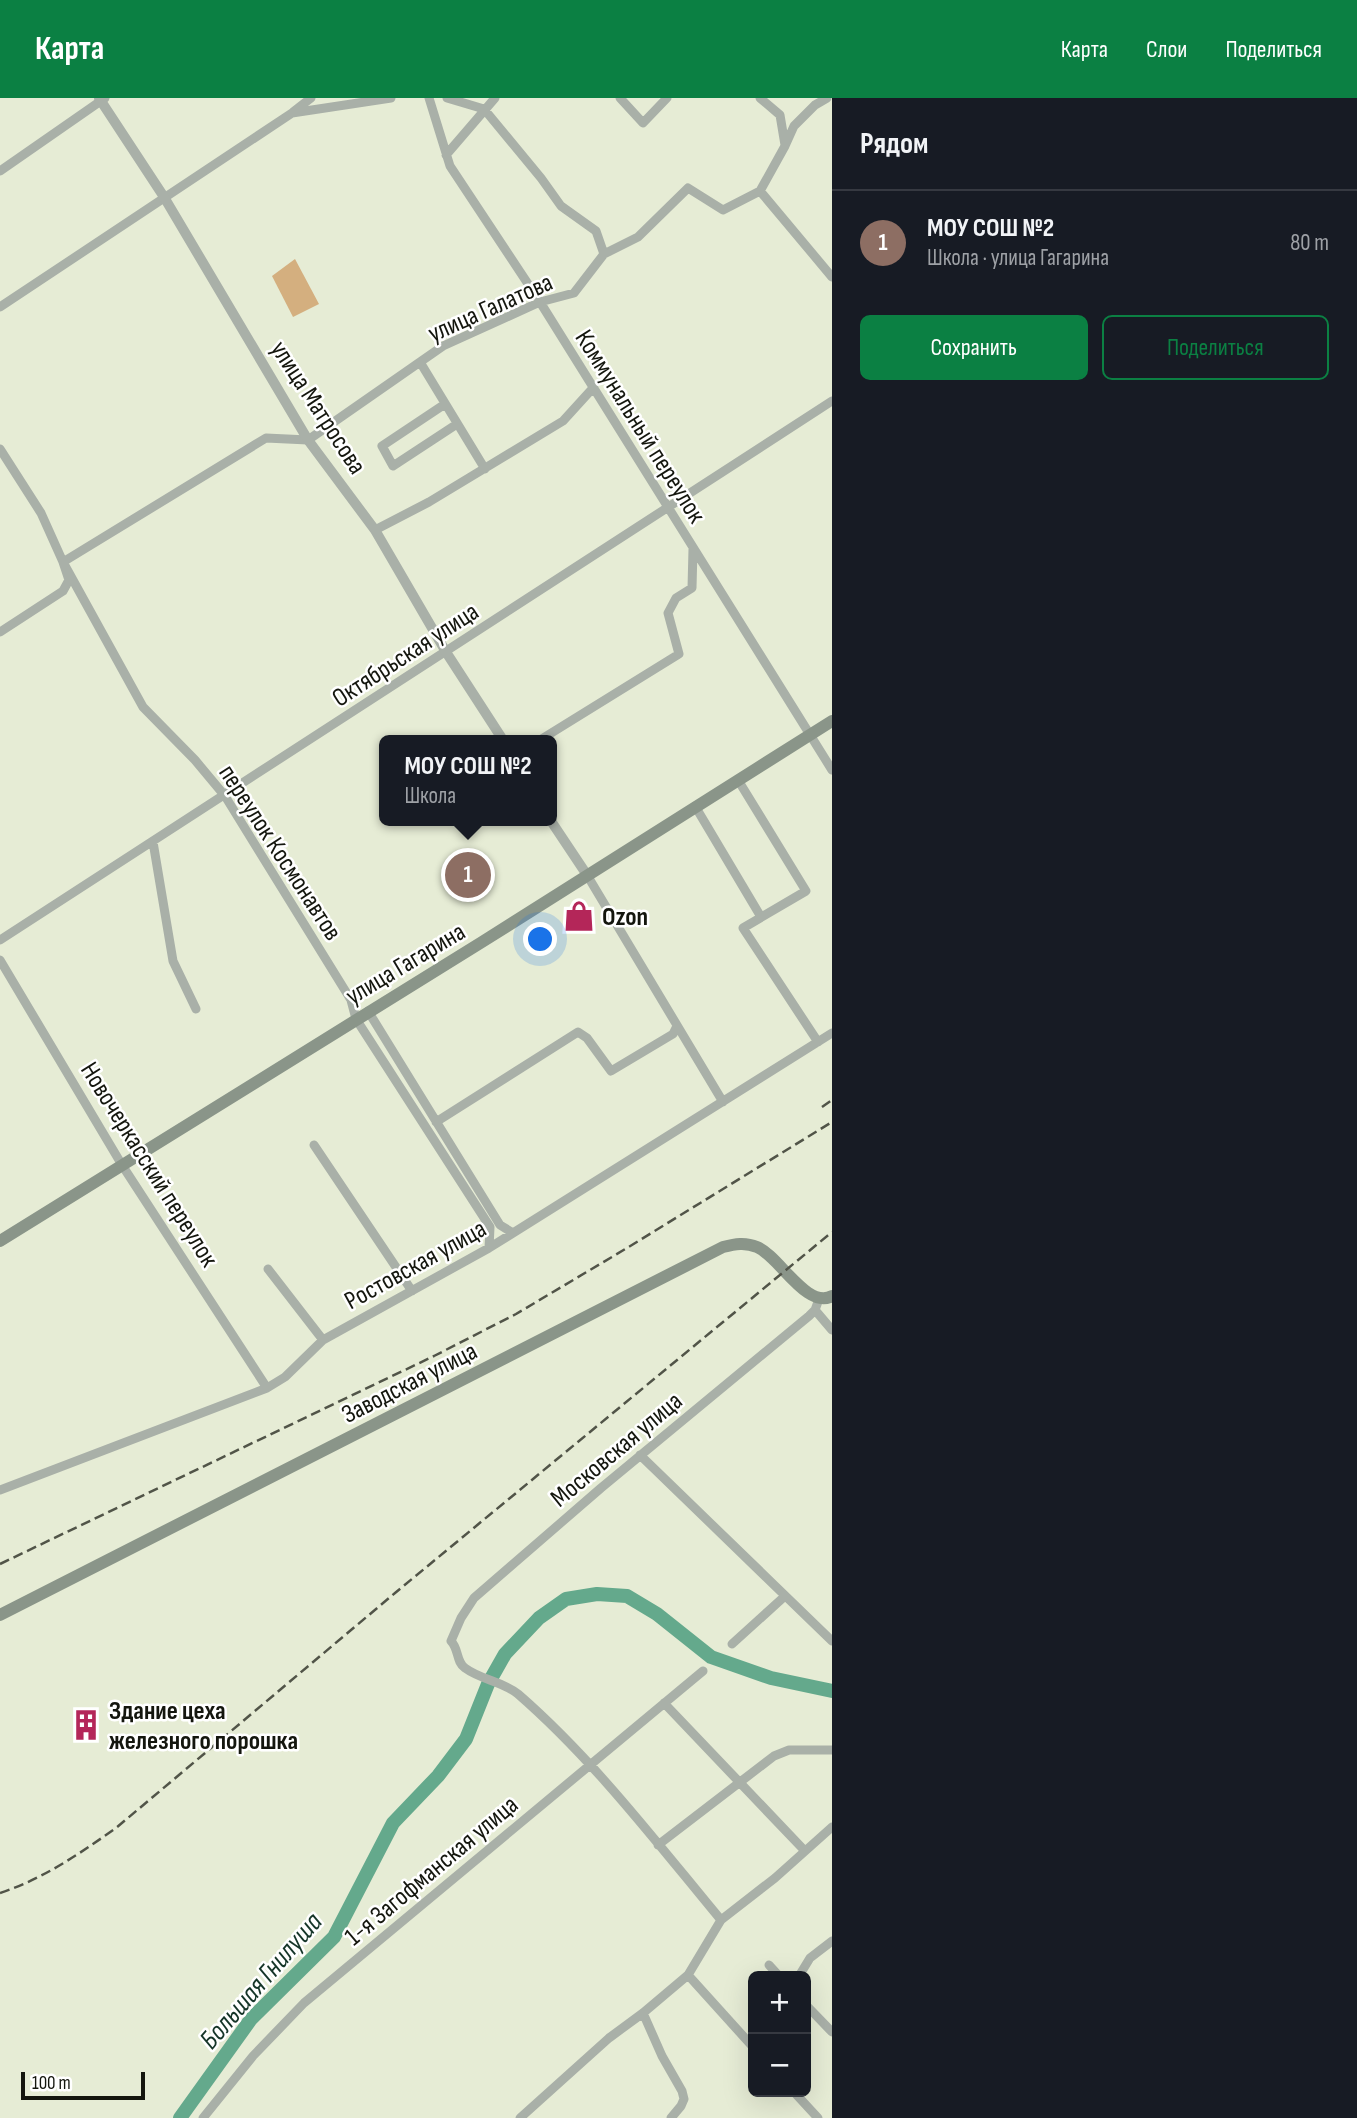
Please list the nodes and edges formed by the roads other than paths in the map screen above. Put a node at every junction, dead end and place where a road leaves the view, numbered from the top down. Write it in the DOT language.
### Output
graph roads {
  1 [pos="311,98"];
  2 [pos="391,98"];
  3 [pos="429,98"];
  4 [pos="447,98"];
  5 [pos="495,98"];
  6 [pos="620,98"];
  7 [pos="667,98"];
  8 [pos="760,98"];
  9 [pos="827,98"];
  10 [pos="102,99"];
  11 [pos="484,108"];
  12 [pos="292,114"];
  13 [pos="785,146"];
  14 [pos="446,155"];
  15 [pos="0,171"];
  16 [pos="760,191"];
  17 [pos="164,197"];
  18 [pos="604,254"];
  19 [pos="832,277"];
  20 [pos="540,302"];
  21 [pos="0,307"];
  22 [pos="420,362"];
  23 [pos="593,388"];
  24 [pos="832,401"];
  25 [pos="445,404"];
  26 [pos="457,424"];
  27 [pos="308,440"];
  28 [pos="0,449"];
  29 [pos="485,469"];
  30 [pos="667,507"];
  31 [pos="375,530"];
  32 [pos="693,548"];
  33 [pos="63,562"];
  34 [pos="0,632"];
  35 [pos="446,652"];
  36 [pos="832,721"];
  37 [pos="810,734"];
  38 [pos="499,735"];
  39 [pos="548,735"];
  40 [pos="832,770"];
  41 [pos="738,780"];
  42 [pos="225,796"];
  43 [pos="695,806"];
  44 [pos="554,826"];
  45 [pos="153,842"];
  46 [pos="587,875"];
  47 [pos="761,917"];
  48 [pos="0,940"];
  49 [pos="0,960"];
  50 [pos="196,1009"];
  51 [pos="368,1011"];
  52 [pos="356,1019"];
  53 [pos="677,1026"];
  54 [pos="832,1032"];
  55 [pos="818,1042"];
  56 [pos="723,1102"];
  57 [pos="436,1122"];
  58 [pos="314,1145"];
  59 [pos="122,1165"];
  60 [pos="513,1233"];
  61 [pos="0,1241"];
  62 [pos="489,1248"];
  63 [pos="268,1269"];
  64 [pos="412,1291"];
  65 [pos="832,1296"];
  66 [pos="817,1304"];
  67 [pos="832,1329"];
  68 [pos="323,1340"];
  69 [pos="267,1388"];
  70 [pos="640,1455"];
  71 [pos="0,1490"];
  72 [pos="785,1596"];
  73 [pos="0,1615"];
  74 [pos="832,1641"];
  75 [pos="732,1643"];
  76 [pos="703,1671"];
  77 [pos="664,1703"];
  78 [pos="832,1750"];
  79 [pos="590,1765"];
  80 [pos="739,1784"];
  81 [pos="832,1827"];
  82 [pos="658,1845"];
  83 [pos="804,1851"];
  84 [pos="721,1920"];
  85 [pos="832,1941"];
  86 [pos="769,1965"];
  87 [pos="774,1971"];
  88 [pos="802,1971"];
  89 [pos="688,1975"];
  90 [pos="811,2010"];
  91 [pos="643,2013"];
  92 [pos="832,2032"];
  93 [pos="748,2041"];
  94 [pos="799,2097"];
  95 [pos="203,2118"];
  96 [pos="520,2118"];
  97 [pos="671,2118"];
  98 [pos="818,2118"];
  1 -- 12 [label="street"];
  2 -- 12 [label="street"];
  3 -- 14 [label="street, Коммунальный переулок"];
  4 -- 11 [label="street"];
  5 -- 11 [label="street"];
  6 -- 7 [label="street"];
  8 -- 13 [label="street"];
  9 -- 13 [label="street"];
  10 -- 15 [label="street"];
  10 -- 17 [label="street, улица Матросова"];
  11 -- 14 [label="street"];
  11 -- 18 [label="street"];
  12 -- 17 [label="street"];
  13 -- 16 [label="street"];
  14 -- 20 [label="street, Коммунальный переулок"];
  16 -- 18 [label="street, улица Галатова"];
  16 -- 19 [label="street"];
  17 -- 21 [label="street"];
  17 -- 27 [label="street, улица Матросова"];
  18 -- 20 [label="street, улица Галатова"];
  20 -- 22 [label="street, улица Галатова"];
  20 -- 23 [label="street, Коммунальный переулок"];
  22 -- 25 [label="street"];
  22 -- 27 [label="street, улица Галатова"];
  23 -- 29 [label="street"];
  23 -- 30 [label="street, Коммунальный переулок"];
  24 -- 30 [label="street, Октябрьская улица"];
  25 -- 26 [label="street"];
  25 -- 26 [label="street"];
  26 -- 29 [label="street"];
  27 -- 31 [label="street, улица Матросова"];
  27 -- 33 [label="street"];
  28 -- 33 [label="street, переулок Космонавтов"];
  29 -- 31 [label="street"];
  30 -- 32 [label="street, Коммунальный переулок"];
  30 -- 35 [label="street, Октябрьская улица"];
  31 -- 35 [label="street, улица Матросова"];
  32 -- 37 [label="street, Коммунальный переулок"];
  32 -- 39 [label="street"];
  33 -- 34 [label="street"];
  33 -- 42 [label="street, переулок Космонавтов"];
  35 -- 38 [label="street, улица Матросова"];
  35 -- 42 [label="street, Октябрьская улица"];
  36 -- 37 [label="main road, улица Гагарина"];
  37 -- 40 [label="street, Коммунальный переулок"];
  37 -- 41 [label="main road, улица Гагарина"];
  41 -- 43 [label="main road, улица Гагарина"];
  41 -- 47 [label="street"];
  42 -- 45 [label="street, Октябрьская улица"];
  42 -- 52 [label="street, переулок Космонавтов"];
  43 -- 46 [label="main road, улица Гагарина"];
  43 -- 47 [label="street"];
  44 -- 46 [label="street"];
  45 -- 48 [label="street, Октябрьская улица"];
  45 -- 50 [label="street"];
  46 -- 51 [label="main road, улица Гагарина"];
  46 -- 53 [label="street"];
  47 -- 55 [label="street"];
  49 -- 59 [label="street, Новочеркасский переулок"];
  51 -- 52 [label="main road, улица Гагарина"];
  51 -- 57 [label="street"];
  52 -- 59 [label="main road, улица Гагарина"];
  52 -- 62 [label="street, переулок Космонавтов"];
  53 -- 56 [label="street"];
  53 -- 57 [label="street"];
  54 -- 55 [label="street, Ростовская улица"];
  55 -- 56 [label="street, Ростовская улица"];
  56 -- 60 [label="street, Ростовская улица"];
  57 -- 60 [label="street"];
  58 -- 64 [label="street"];
  59 -- 61 [label="main road, улица Гагарина"];
  59 -- 69 [label="street, Новочеркасский переулок"];
  60 -- 62 [label="street, Ростовская улица"];
  62 -- 64 [label="street, Ростовская улица"];
  63 -- 68 [label="street"];
  64 -- 68 [label="street, Ростовская улица"];
  65 -- 66 [label="main road"];
  66 -- 67 [label="street"];
  66 -- 70 [label="street, Московская улица"];
  66 -- 73 [label="main road, Заводская улица"];
  68 -- 69 [label="street, Ростовская улица"];
  69 -- 71 [label="street, Ростовская улица"];
  70 -- 72 [label="street"];
  70 -- 79 [label="street, Московская улица"];
  72 -- 74 [label="street"];
  72 -- 75 [label="street"];
  76 -- 77 [label="street, 1-я Загофманская улица"];
  77 -- 79 [label="street, 1-я Загофманская улица"];
  77 -- 80 [label="street"];
  78 -- 80 [label="street"];
  79 -- 82 [label="street"];
  79 -- 95 [label="street, 1-я Загофманская улица"];
  80 -- 82 [label="street"];
  80 -- 83 [label="street"];
  81 -- 83 [label="street"];
  82 -- 84 [label="street"];
  83 -- 84 [label="street"];
  84 -- 89 [label="street"];
  85 -- 88 [label="street"];
  86 -- 87 [label="street"];
  89 -- 91 [label="street"];
  89 -- 93 [label="street"];
  90 -- 92 [label="street"];
  91 -- 96 [label="street"];
  91 -- 97 [label="street"];
  94 -- 98 [label="street"];
}
